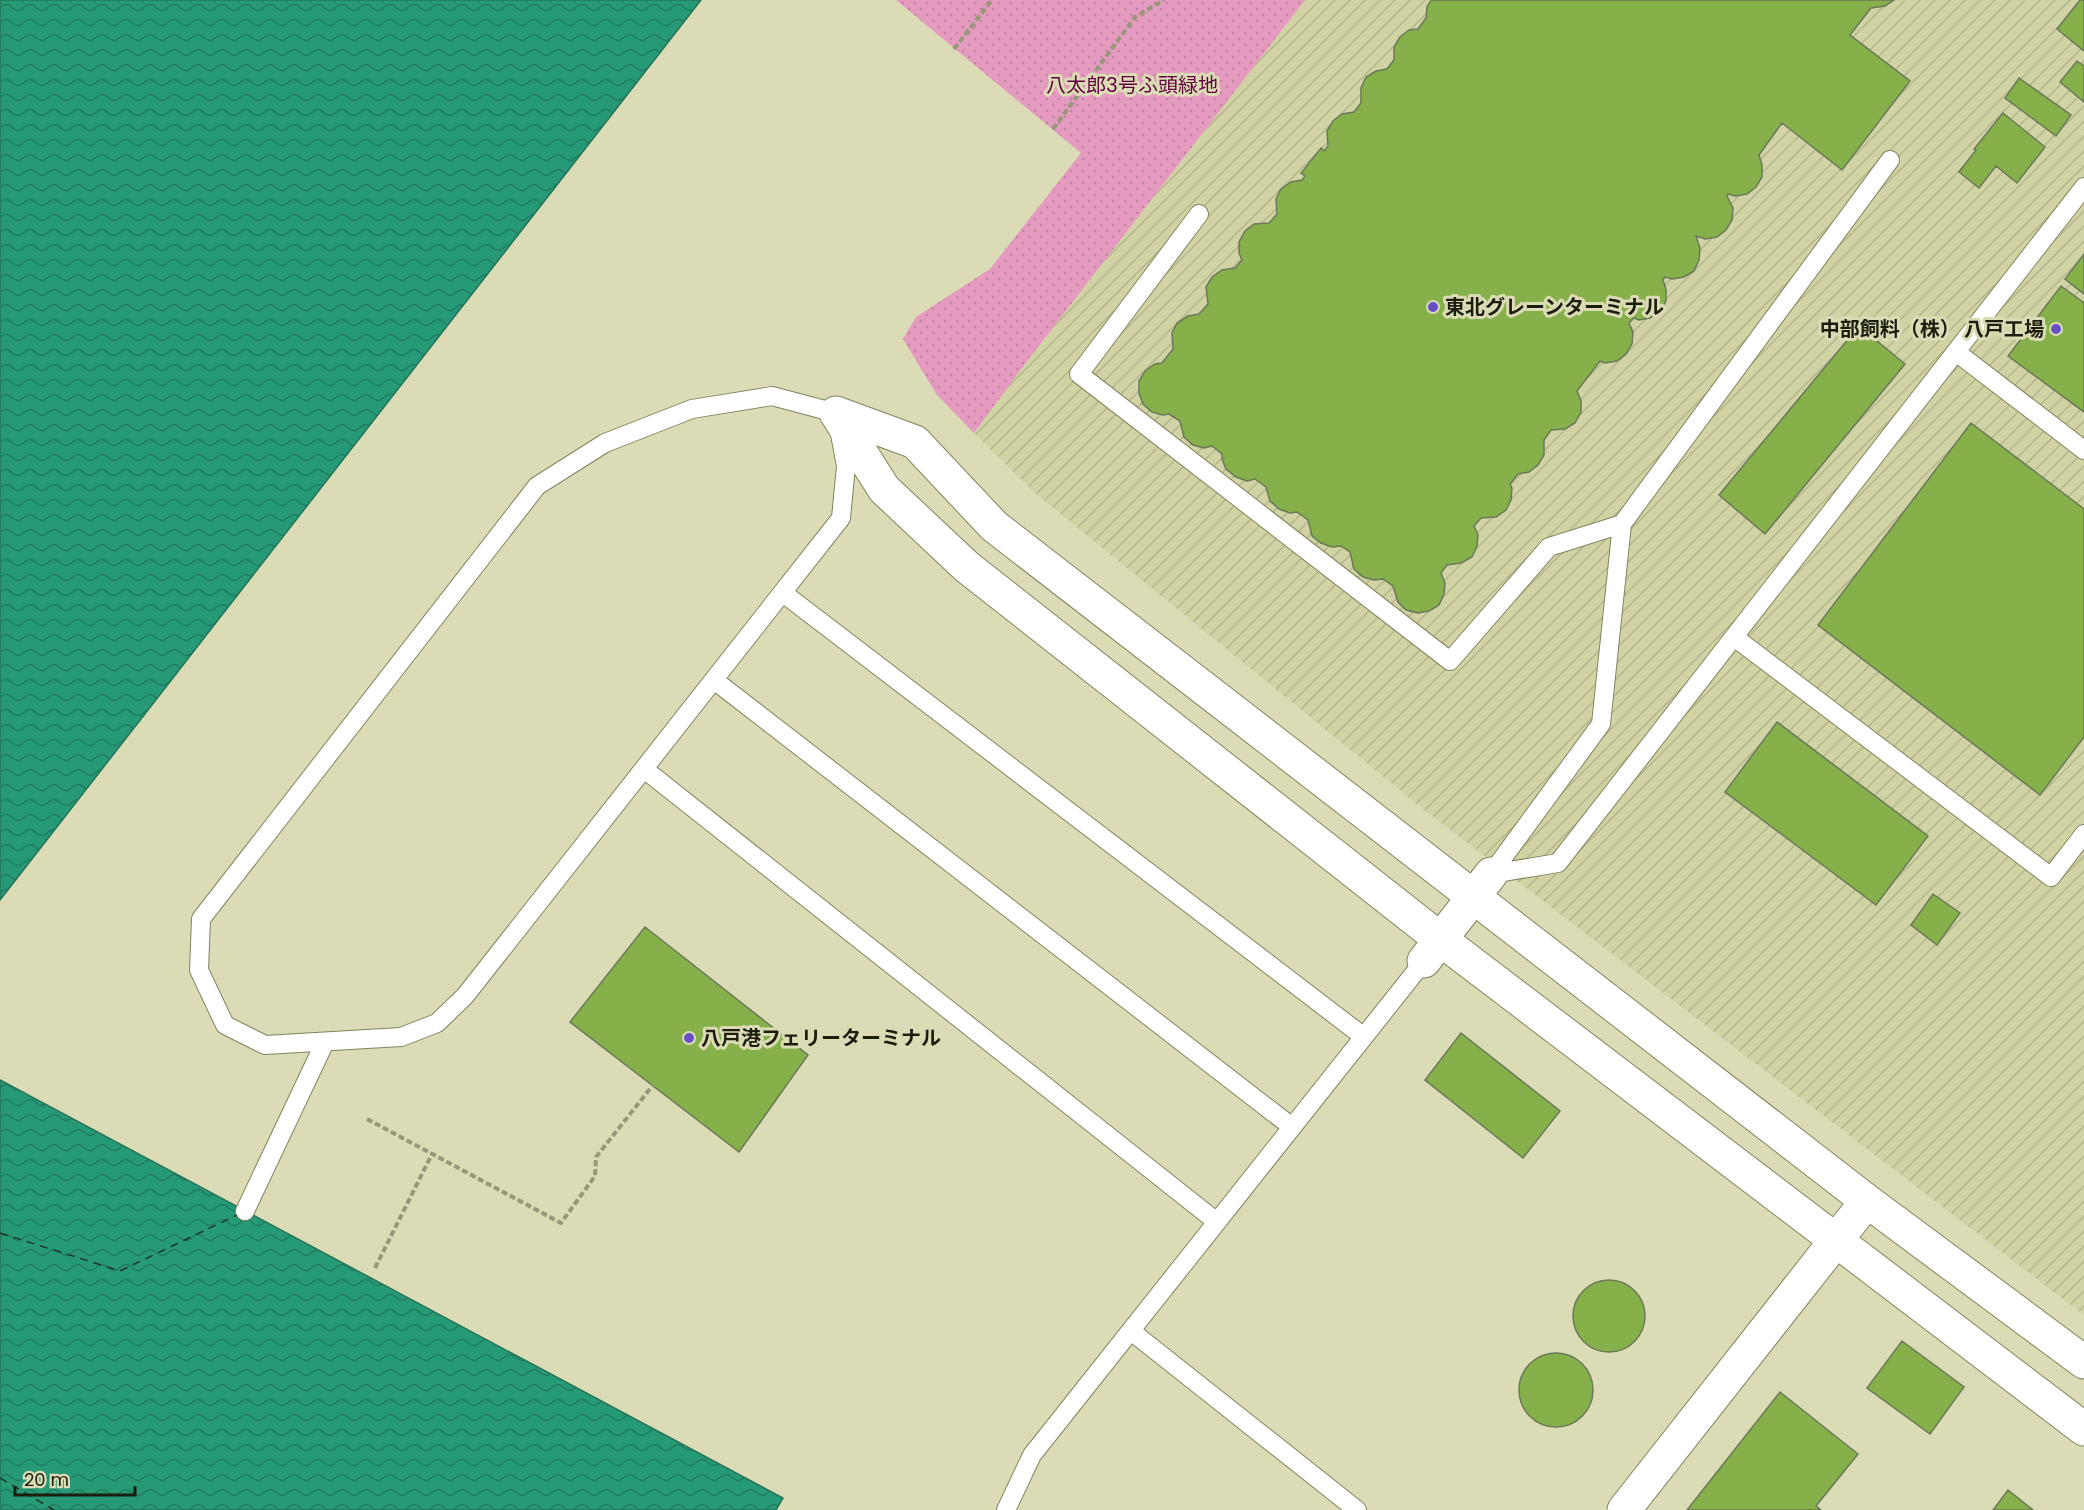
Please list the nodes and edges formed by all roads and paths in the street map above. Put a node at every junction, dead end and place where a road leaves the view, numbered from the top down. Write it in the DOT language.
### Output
graph roads {
  1 [pos="992,0"];
  2 [pos="1164,0"];
  3 [pos="954,49"];
  4 [pos="1053,129"];
  5 [pos="1890,160"];
  6 [pos="2084,187"];
  7 [pos="1199,214"];
  8 [pos="1956,352"];
  9 [pos="836,413"];
  10 [pos="2084,450"];
  11 [pos="1622,524"];
  12 [pos="783,592"];
  13 [pos="1734,637"];
  14 [pos="714,680"];
  15 [pos="644,769"];
  16 [pos="2084,834"];
  17 [pos="1482,886"];
  18 [pos="1432,950"];
  19 [pos="1364,1037"];
  20 [pos="325,1042"];
  21 [pos="653,1085"];
  22 [pos="367,1119"];
  23 [pos="1292,1127"];
  24 [pos="432,1154"];
  25 [pos="1867,1201"];
  26 [pos="245,1211"];
  27 [pos="1217,1222"];
  28 [pos="1837,1240"];
  29 [pos="375,1268"];
  30 [pos="1131,1331"];
  31 [pos="2084,1362"];
  32 [pos="2084,1429"];
  33 [pos="1006,1510"];
  34 [pos="1357,1510"];
  35 [pos="1624,1510"];
  1 -- 3 [label="path"];
  2 -- 4 [label="path"];
  5 -- 11 [label="lane"];
  6 -- 8 [label="lane"];
  7 -- 11 [label="lane"];
  8 -- 10 [label="lane"];
  8 -- 13 [label="lane"];
  9 -- 12 [label="lane"];
  9 -- 17 [label="street"];
  9 -- 18 [label="street"];
  9 -- 20 [label="lane"];
  11 -- 17 [label="lane"];
  12 -- 14 [label="lane"];
  12 -- 19 [label="lane"];
  13 -- 16 [label="lane"];
  13 -- 17 [label="lane"];
  14 -- 15 [label="lane"];
  14 -- 23 [label="lane"];
  15 -- 20 [label="lane"];
  15 -- 27 [label="lane"];
  17 -- 18 [label="street"];
  17 -- 25 [label="street"];
  18 -- 19 [label="lane"];
  18 -- 28 [label="street"];
  19 -- 23 [label="lane"];
  20 -- 26 [label="lane"];
  21 -- 24 [label="path"];
  22 -- 24 [label="path"];
  23 -- 27 [label="lane"];
  24 -- 29 [label="path"];
  25 -- 28 [label="street"];
  25 -- 31 [label="street"];
  27 -- 30 [label="lane"];
  28 -- 32 [label="street"];
  28 -- 35 [label="street"];
  30 -- 33 [label="lane"];
  30 -- 34 [label="lane"];
}
